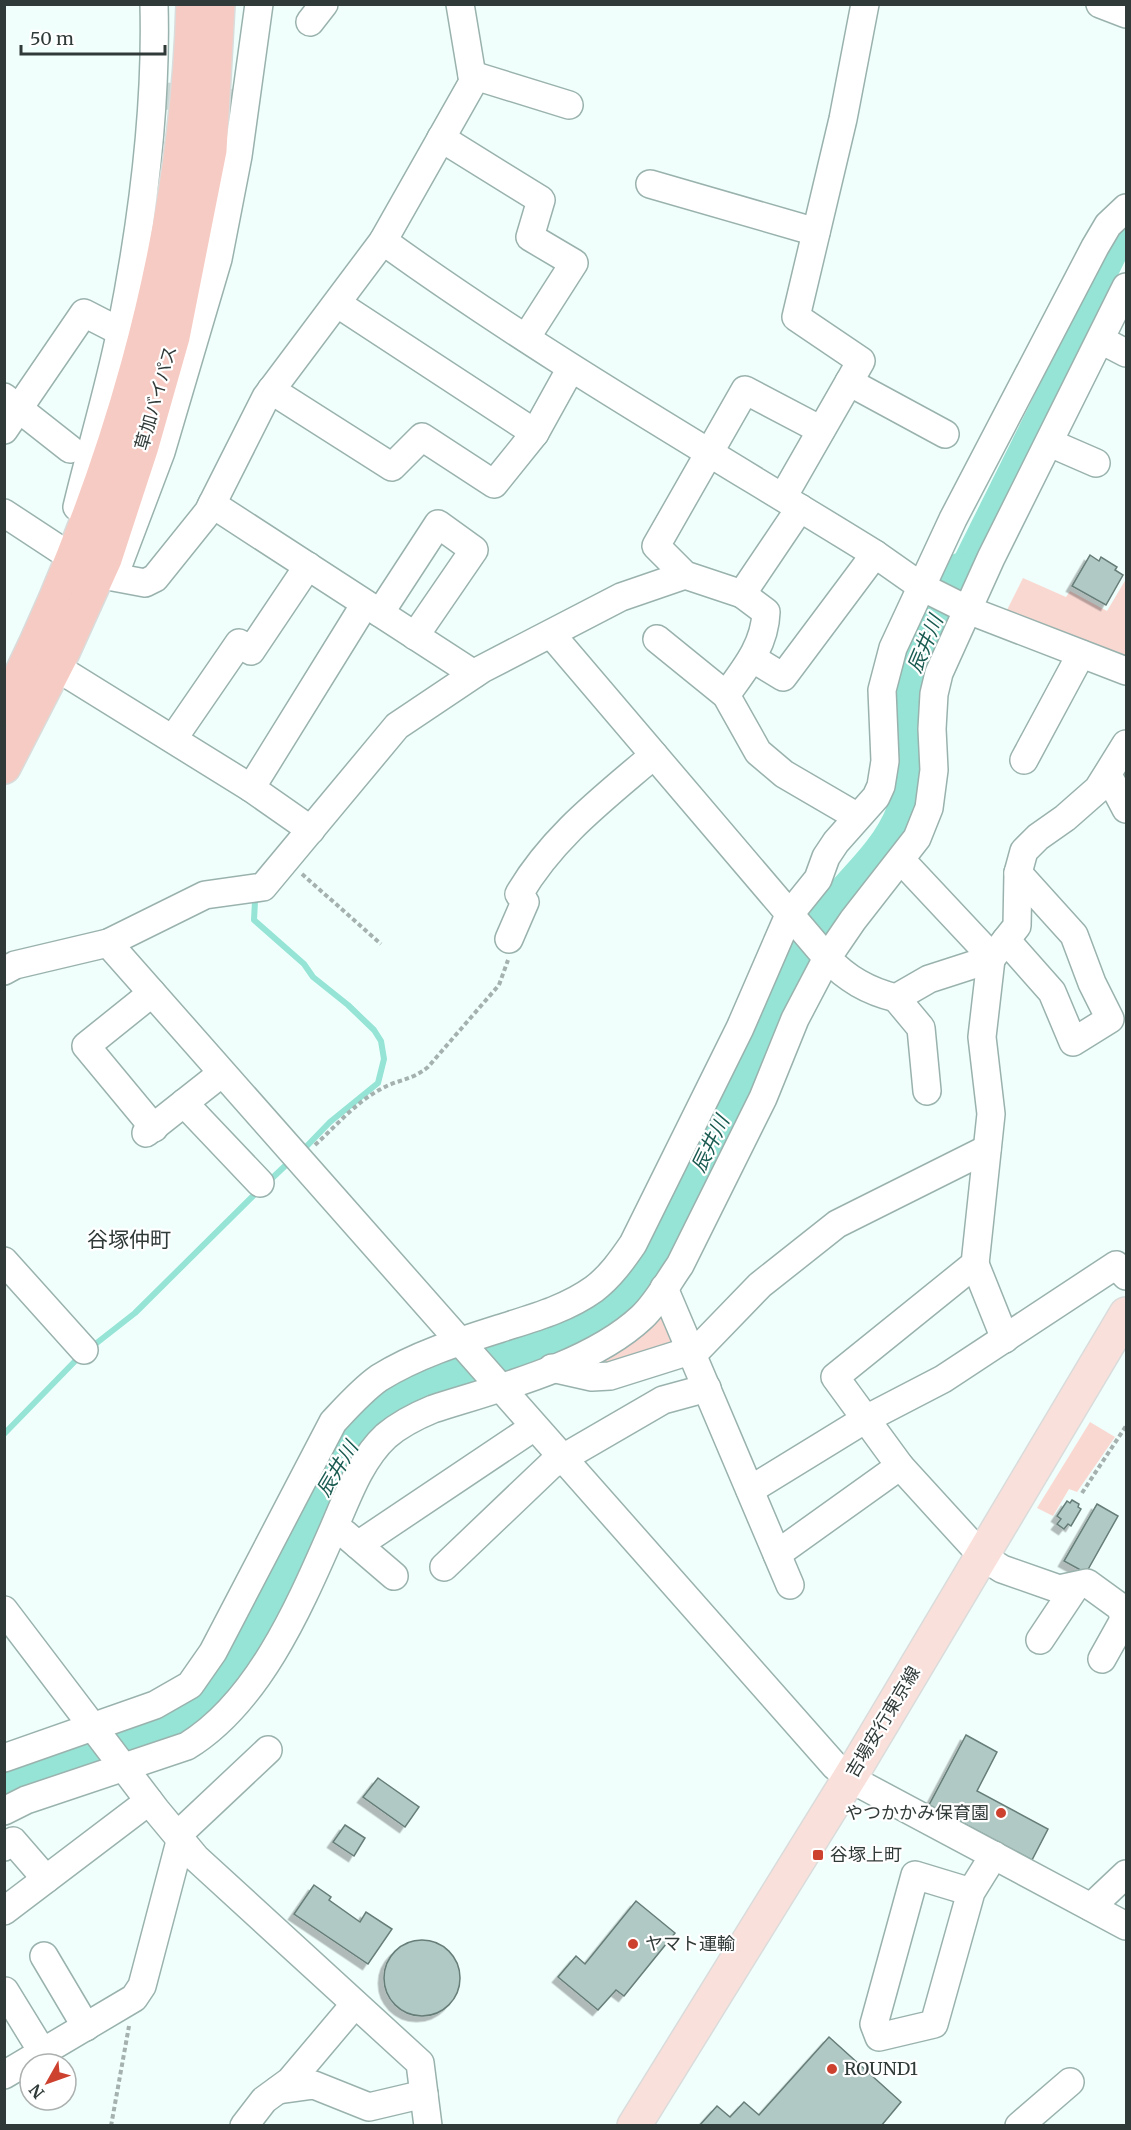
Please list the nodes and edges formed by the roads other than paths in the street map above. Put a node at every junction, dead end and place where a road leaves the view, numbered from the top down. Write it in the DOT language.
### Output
graph roads {
  1 [pos="154,4"];
  2 [pos="193,4"];
  3 [pos="218,4"];
  4 [pos="259,4"];
  5 [pos="460,4"];
  6 [pos="865,4"];
  7 [pos="1100,4"];
  8 [pos="1126,14"];
  9 [pos="472,75"];
  10 [pos="569,105"];
  11 [pos="441,138"];
  12 [pos="650,184"];
  13 [pos="1126,208"];
  14 [pos="816,232"];
  15 [pos="383,241"];
  16 [pos="1126,287"];
  17 [pos="338,304"];
  18 [pos="121,332"];
  19 [pos="526,338"];
  20 [pos="1101,340"];
  21 [pos="1126,353"];
  22 [pos="571,368"];
  23 [pos="849,382"];
  24 [pos="271,390"];
  25 [pos="10,412"];
  26 [pos="821,430"];
  27 [pos="535,433"];
  28 [pos="945,434"];
  29 [pos="1050,443"];
  30 [pos="70,449"];
  31 [pos="709,452"];
  32 [pos="1096,463"];
  33 [pos="792,502"];
  34 [pos="212,504"];
  35 [pos="4,513"];
  36 [pos="875,554"];
  37 [pos="74,559"];
  38 [pos="308,566"];
  39 [pos="685,575"];
  40 [pos="113,577"];
  41 [pos="925,589"];
  42 [pos="742,594"];
  43 [pos="965,608"];
  44 [pos="373,609"];
  45 [pos="551,634"];
  46 [pos="416,636"];
  47 [pos="657,639"];
  48 [pos="1081,654"];
  49 [pos="752,658"];
  50 [pos="59,660"];
  51 [pos="1126,672"];
  52 [pos="474,674"];
  53 [pos="726,695"];
  54 [pos="4,709"];
  55 [pos="173,739"];
  56 [pos="1126,744"];
  57 [pos="654,755"];
  58 [pos="1024,760"];
  59 [pos="4,767"];
  60 [pos="1108,775"];
  61 [pos="251,788"];
  62 [pos="1126,809"];
  63 [pos="856,816"];
  64 [pos="311,830"];
  65 [pos="902,861"];
  66 [pos="1018,873"];
  67 [pos="794,920"];
  68 [pos="509,939"];
  69 [pos="108,943"];
  70 [pos="996,952"];
  71 [pos="824,955"];
  72 [pos="4,971"];
  73 [pos="152,993"];
  74 [pos="896,998"];
  75 [pos="222,1072"];
  76 [pos="927,1091"];
  77 [pos="184,1103"];
  78 [pos="987,1149"];
  79 [pos="260,1183"];
  80 [pos="4,1261"];
  81 [pos="975,1264"];
  82 [pos="1126,1276"];
  83 [pos="664,1288"];
  84 [pos="1126,1318"];
  85 [pos="1005,1339"];
  86 [pos="464,1346"];
  87 [pos="84,1350"];
  88 [pos="691,1352"];
  89 [pos="552,1368"];
  90 [pos="496,1384"];
  91 [pos="707,1388"];
  92 [pos="864,1420"];
  93 [pos="534,1427"];
  94 [pos="561,1459"];
  95 [pos="900,1466"];
  96 [pos="750,1490"];
  97 [pos="335,1526"];
  98 [pos="358,1545"];
  99 [pos="777,1554"];
  100 [pos="983,1557"];
  101 [pos="444,1567"];
  102 [pos="394,1576"];
  103 [pos="790,1585"];
  104 [pos="1076,1586"];
  105 [pos="4,1610"];
  106 [pos="1126,1619"];
  107 [pos="1040,1640"];
  108 [pos="1102,1659"];
  109 [pos="97,1730"];
  110 [pos="268,1750"];
  111 [pos="4,1758"];
  112 [pos="124,1765"];
  113 [pos="849,1778"];
  114 [pos="149,1801"];
  115 [pos="4,1811"];
  116 [pos="179,1838"];
  117 [pos="4,1847"];
  118 [pos="994,1855"];
  119 [pos="1126,1874"];
  120 [pos="46,1879"];
  121 [pos="970,1892"];
  122 [pos="1091,1907"];
  123 [pos="4,1911"];
  124 [pos="1126,1926"];
  125 [pos="44,1956"];
  126 [pos="5,1991"];
  127 [pos="355,2004"];
  128 [pos="86,2026"];
  129 [pos="42,2052"];
  130 [pos="45,2052"];
  131 [pos="18,2067"];
  132 [pos="4,2075"];
  133 [pos="1070,2082"];
  134 [pos="278,2090"];
  135 [pos="424,2094"];
  136 [pos="244,2126"];
  137 [pos="428,2126"];
  138 [pos="634,2126"];
  139 [pos="1019,2126"];
  1 -- 18 [label="street"];
  2 -- 37 [label="highway, 草加バイパス"];
  3 -- 50 [label="highway, 草加バイパス"];
  4 -- 40 [label="street"];
  5 -- 9 [label="street"];
  6 -- 14 [label="street"];
  7 -- 8 [label="street"];
  9 -- 10 [label="street"];
  9 -- 11 [label="street"];
  11 -- 15 [label="street"];
  11 -- 19 [label="street"];
  12 -- 14 [label="street"];
  13 -- 41 [label="street"];
  14 -- 23 [label="street"];
  15 -- 17 [label="street"];
  15 -- 19 [label="street"];
  16 -- 20 [label="street"];
  17 -- 24 [label="street"];
  17 -- 27 [label="street"];
  18 -- 25 [label="street"];
  18 -- 37 [label="street"];
  19 -- 22 [label="street"];
  20 -- 21 [label="street"];
  20 -- 29 [label="street"];
  22 -- 27 [label="street"];
  22 -- 31 [label="street"];
  23 -- 26 [label="street"];
  23 -- 28 [label="street"];
  24 -- 27 [label="street"];
  24 -- 34 [label="street"];
  25 -- 30 [label="street"];
  26 -- 31 [label="street"];
  26 -- 33 [label="street"];
  29 -- 32 [label="street"];
  29 -- 43 [label="street"];
  31 -- 33 [label="street"];
  31 -- 39 [label="street"];
  33 -- 36 [label="street"];
  33 -- 42 [label="street"];
  34 -- 38 [label="street"];
  34 -- 40 [label="street"];
  35 -- 37 [label="street"];
  36 -- 41 [label="street"];
  36 -- 49 [label="street"];
  37 -- 54 [label="highway, 草加バイパス"];
  38 -- 44 [label="street"];
  38 -- 55 [label="street"];
  39 -- 42 [label="street"];
  39 -- 45 [label="street"];
  40 -- 50 [label="street"];
  41 -- 43 [label="street"];
  41 -- 63 [label="street"];
  42 -- 49 [label="street"];
  43 -- 48 [label="street"];
  43 -- 65 [label="street"];
  44 -- 46 [label="street"];
  44 -- 46 [label="street"];
  44 -- 61 [label="street"];
  45 -- 52 [label="street"];
  45 -- 57 [label="street"];
  46 -- 52 [label="street"];
  47 -- 53 [label="street"];
  48 -- 51 [label="street"];
  48 -- 58 [label="street"];
  49 -- 53 [label="street"];
  50 -- 55 [label="street"];
  50 -- 59 [label="highway, 草加バイパス"];
  52 -- 64 [label="street"];
  53 -- 63 [label="street"];
  55 -- 61 [label="street"];
  56 -- 60 [label="street"];
  57 -- 67 [label="street"];
  57 -- 68 [label="street"];
  60 -- 62 [label="street"];
  60 -- 66 [label="street"];
  61 -- 64 [label="street"];
  63 -- 67 [label="street"];
  64 -- 69 [label="street"];
  65 -- 70 [label="street"];
  65 -- 71 [label="street"];
  66 -- 70 [label="street"];
  66 -- 70 [label="street"];
  67 -- 71 [label="street"];
  67 -- 86 [label="street"];
  69 -- 72 [label="street"];
  69 -- 73 [label="street"];
  70 -- 74 [label="street"];
  70 -- 78 [label="street"];
  71 -- 74 [label="street"];
  71 -- 83 [label="street"];
  73 -- 75 [label="street"];
  73 -- 77 [label="street"];
  74 -- 76 [label="street"];
  75 -- 77 [label="street"];
  75 -- 86 [label="street"];
  77 -- 79 [label="street"];
  78 -- 81 [label="street"];
  78 -- 88 [label="street"];
  80 -- 87 [label="street"];
  81 -- 85 [label="street"];
  81 -- 92 [label="street"];
  82 -- 85 [label="street"];
  83 -- 88 [label="street"];
  83 -- 89 [label="street"];
  84 -- 100 [label="main road, 吉場安行東京線"];
  85 -- 92 [label="street"];
  86 -- 90 [label="street"];
  86 -- 109 [label="street"];
  88 -- 89 [label="street"];
  88 -- 91 [label="street"];
  89 -- 90 [label="street"];
  90 -- 93 [label="street"];
  90 -- 97 [label="street"];
  91 -- 94 [label="street"];
  91 -- 96 [label="street"];
  92 -- 95 [label="street"];
  92 -- 96 [label="street"];
  93 -- 94 [label="street"];
  93 -- 98 [label="street"];
  94 -- 101 [label="street"];
  94 -- 113 [label="street"];
  95 -- 99 [label="street"];
  95 -- 100 [label="street"];
  96 -- 99 [label="street"];
  97 -- 98 [label="street"];
  97 -- 112 [label="street"];
  98 -- 102 [label="street"];
  99 -- 103 [label="street"];
  100 -- 104 [label="street"];
  100 -- 113 [label="main road, 吉場安行東京線"];
  104 -- 106 [label="street"];
  104 -- 107 [label="street"];
  105 -- 109 [label="street"];
  106 -- 108 [label="street"];
  109 -- 111 [label="street"];
  109 -- 112 [label="street"];
  110 -- 116 [label="street"];
  112 -- 114 [label="street"];
  112 -- 115 [label="street"];
  113 -- 118 [label="street"];
  113 -- 138 [label="main road, 吉場安行東京線"];
  114 -- 116 [label="street"];
  114 -- 120 [label="street"];
  116 -- 127 [label="street"];
  116 -- 128 [label="street"];
  117 -- 120 [label="street"];
  118 -- 121 [label="street"];
  118 -- 122 [label="street"];
  119 -- 122 [label="street"];
  120 -- 123 [label="street"];
  121 -- 121 [label="street"];
  122 -- 124 [label="street"];
  125 -- 128 [label="street"];
  126 -- 129 [label="street"];
  127 -- 134 [label="street"];
  127 -- 135 [label="street"];
  128 -- 130 [label="street"];
  131 -- 132 [label="street"];
  133 -- 139 [label="street"];
  134 -- 135 [label="street"];
  134 -- 136 [label="street"];
  135 -- 137 [label="street"];
}
